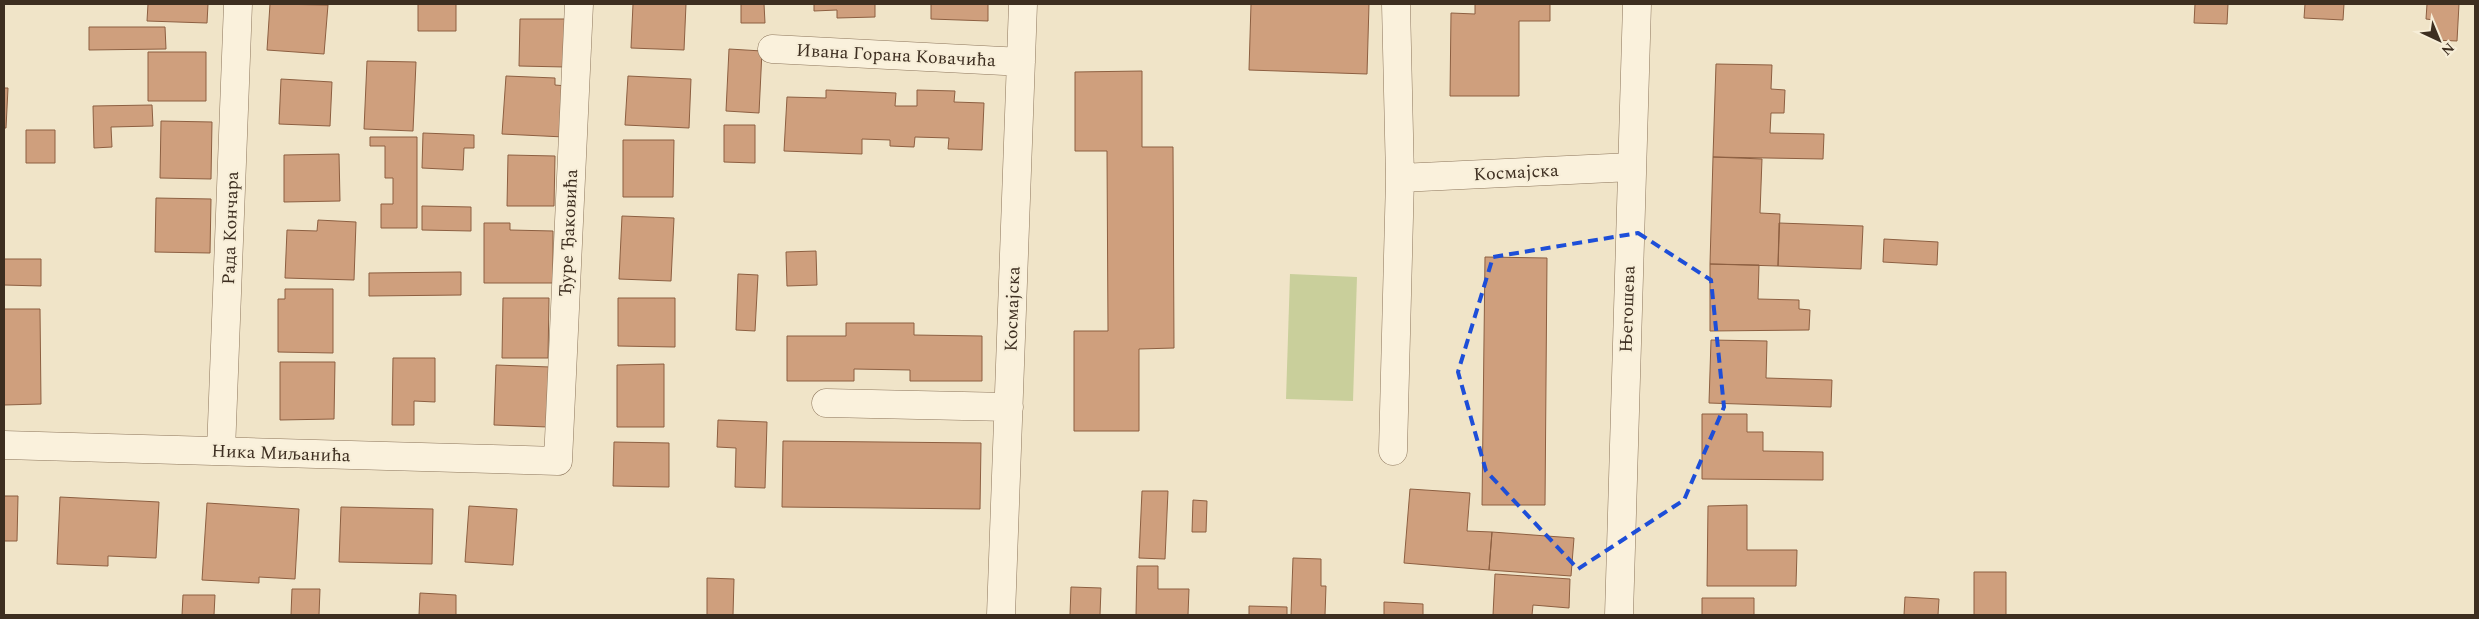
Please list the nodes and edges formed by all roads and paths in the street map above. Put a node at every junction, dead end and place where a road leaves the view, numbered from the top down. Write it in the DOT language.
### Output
graph roads {
  1 [pos="238,4"];
  2 [pos="579,4"];
  3 [pos="1023,4"];
  4 [pos="1396,4"];
  5 [pos="1637,4"];
  6 [pos="772,49"];
  7 [pos="1021,62"];
  8 [pos="1632,167"];
  9 [pos="1400,178"];
  10 [pos="826,403"];
  11 [pos="1009,407"];
  12 [pos="4,445"];
  13 [pos="1393,451"];
  14 [pos="221,452"];
  15 [pos="558,461"];
  16 [pos="1001,615"];
  17 [pos="1618,615"];
  1 -- 14 [label="street, Рада Кончара"];
  2 -- 15 [label="street, Ђуре Ђаковића"];
  3 -- 7 [label="street, Космајска"];
  4 -- 9 [label="street"];
  5 -- 8 [label="street, Његошева"];
  6 -- 7 [label="street, Ивана Горана Ковачића"];
  7 -- 11 [label="street, Космајска"];
  8 -- 9 [label="street, Космајска"];
  8 -- 17 [label="street, Његошева"];
  9 -- 13 [label="street"];
  10 -- 11 [label="street"];
  11 -- 16 [label="street, Космајска"];
  12 -- 14 [label="street, Ника Миљанића"];
  14 -- 15 [label="street, Ника Миљанића"];
}
